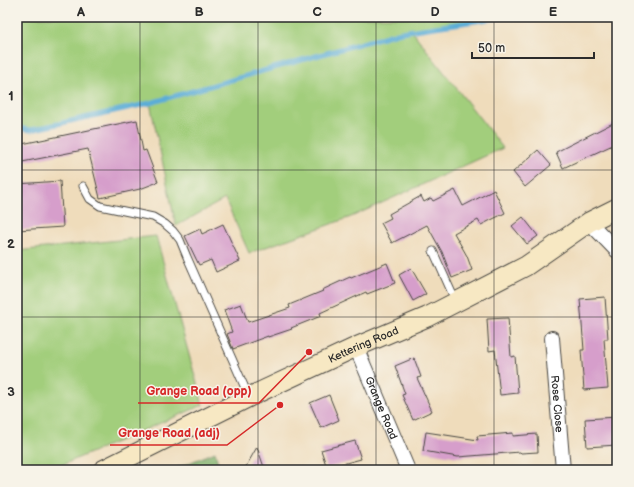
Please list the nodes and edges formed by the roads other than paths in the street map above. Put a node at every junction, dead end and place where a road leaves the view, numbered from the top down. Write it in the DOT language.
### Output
graph roads {
  1 [pos="83,186"];
  2 [pos="617,208"];
  3 [pos="589,222"];
  4 [pos="433,251"];
  5 [pos="617,251"];
  6 [pos="456,302"];
  7 [pos="552,338"];
  8 [pos="356,347"];
  9 [pos="249,397"];
  10 [pos="103,470"];
  11 [pos="406,470"];
  12 [pos="563,470"];
  1 -- 9 [label="lane"];
  2 -- 3 [label="street, Kettering Road"];
  3 -- 5 [label="street"];
  3 -- 6 [label="street, Kettering Road"];
  4 -- 6 [label="lane"];
  6 -- 8 [label="street, Kettering Road"];
  7 -- 12 [label="street, Rose Close"];
  8 -- 9 [label="street, Kettering Road"];
  8 -- 11 [label="street, Grange Road"];
  9 -- 10 [label="street, Kettering Road"];
}
